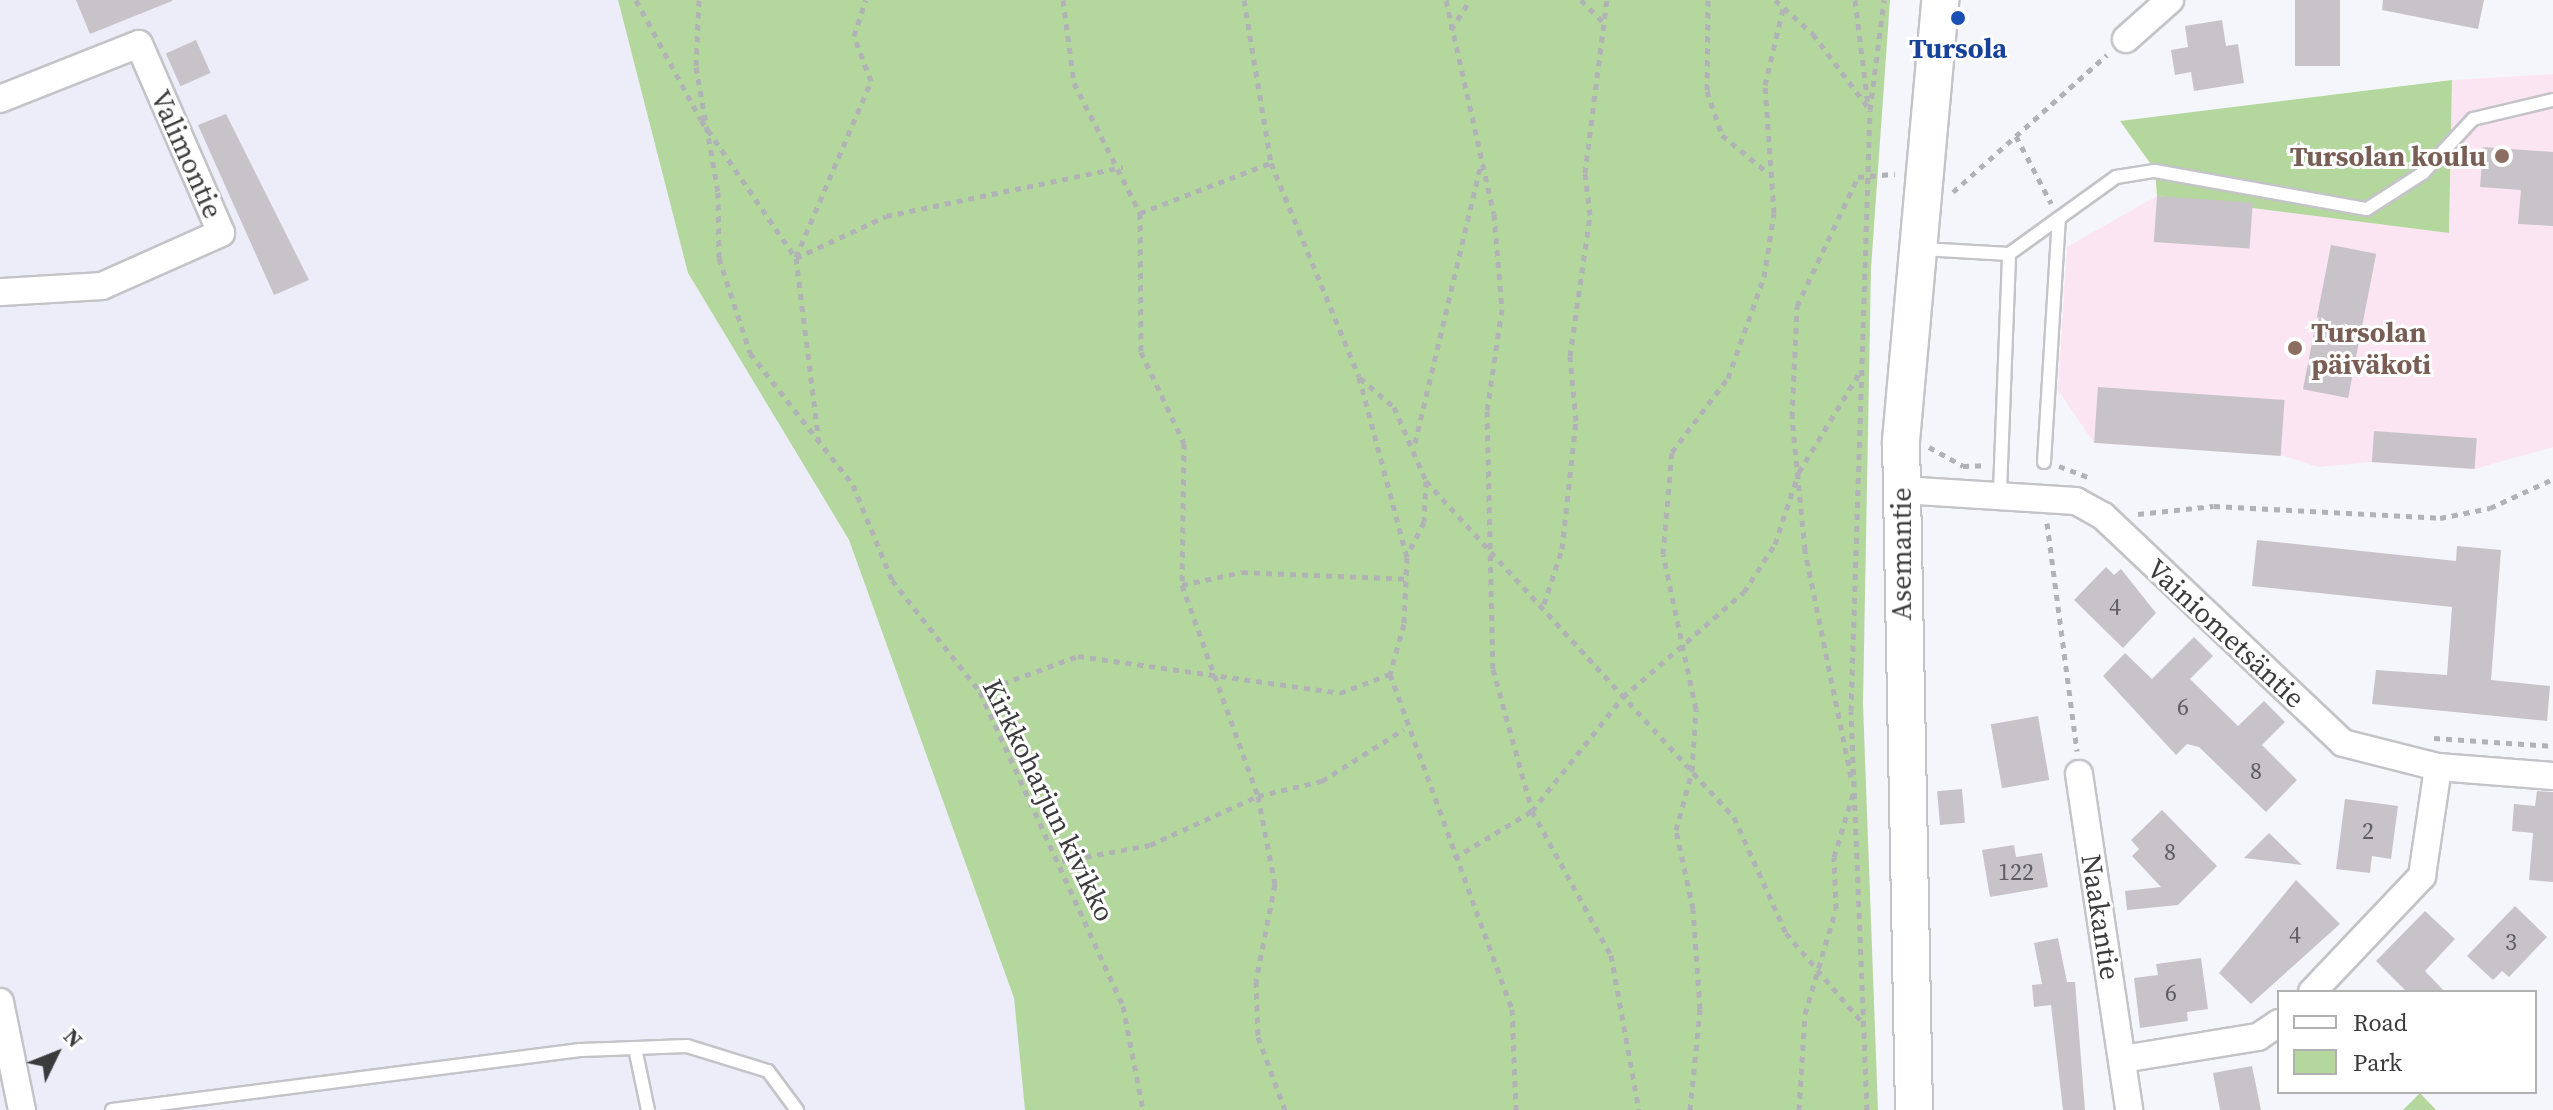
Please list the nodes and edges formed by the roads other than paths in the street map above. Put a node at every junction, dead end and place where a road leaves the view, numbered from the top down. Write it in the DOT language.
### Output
graph roads {
  1 [pos="1940,0"];
  2 [pos="2170,0"];
  3 [pos="2126,39"];
  4 [pos="0,99"];
  5 [pos="2553,100"];
  6 [pos="2059,219"];
  7 [pos="1916,248"];
  8 [pos="2009,254"];
  9 [pos="0,292"];
  10 [pos="2044,462"];
  11 [pos="2000,478"];
  12 [pos="1902,490"];
  13 [pos="2438,767"];
  14 [pos="2079,774"];
  15 [pos="2553,776"];
  16 [pos="2314,990"];
  17 [pos="0,1002"];
  18 [pos="2277,1024"];
  19 [pos="635,1048"];
  20 [pos="2123,1059"];
  21 [pos="22,1110"];
  22 [pos="112,1110"];
  23 [pos="648,1110"];
  24 [pos="797,1110"];
  25 [pos="1914,1110"];
  26 [pos="2129,1110"];
  1 -- 7 [label="main road, Asemantie"];
  2 -- 3 [label="street"];
  4 -- 9 [label="street, Valimontie"];
  5 -- 6 [label="lane"];
  6 -- 8 [label="lane"];
  6 -- 10 [label="lane"];
  7 -- 8 [label="lane"];
  7 -- 12 [label="main road, Asemantie"];
  8 -- 11 [label="lane"];
  11 -- 12 [label="street, Vainiometsäntie"];
  11 -- 13 [label="street, Vainiometsäntie"];
  12 -- 25 [label="main road, Asemantie"];
  13 -- 15 [label="street, Vainiometsäntie"];
  13 -- 16 [label="street"];
  14 -- 20 [label="street, Naakantie"];
  17 -- 21 [label="street"];
  18 -- 20 [label="street"];
  19 -- 22 [label="lane"];
  19 -- 23 [label="lane"];
  19 -- 24 [label="lane"];
  20 -- 26 [label="street, Naakantie"];
}
